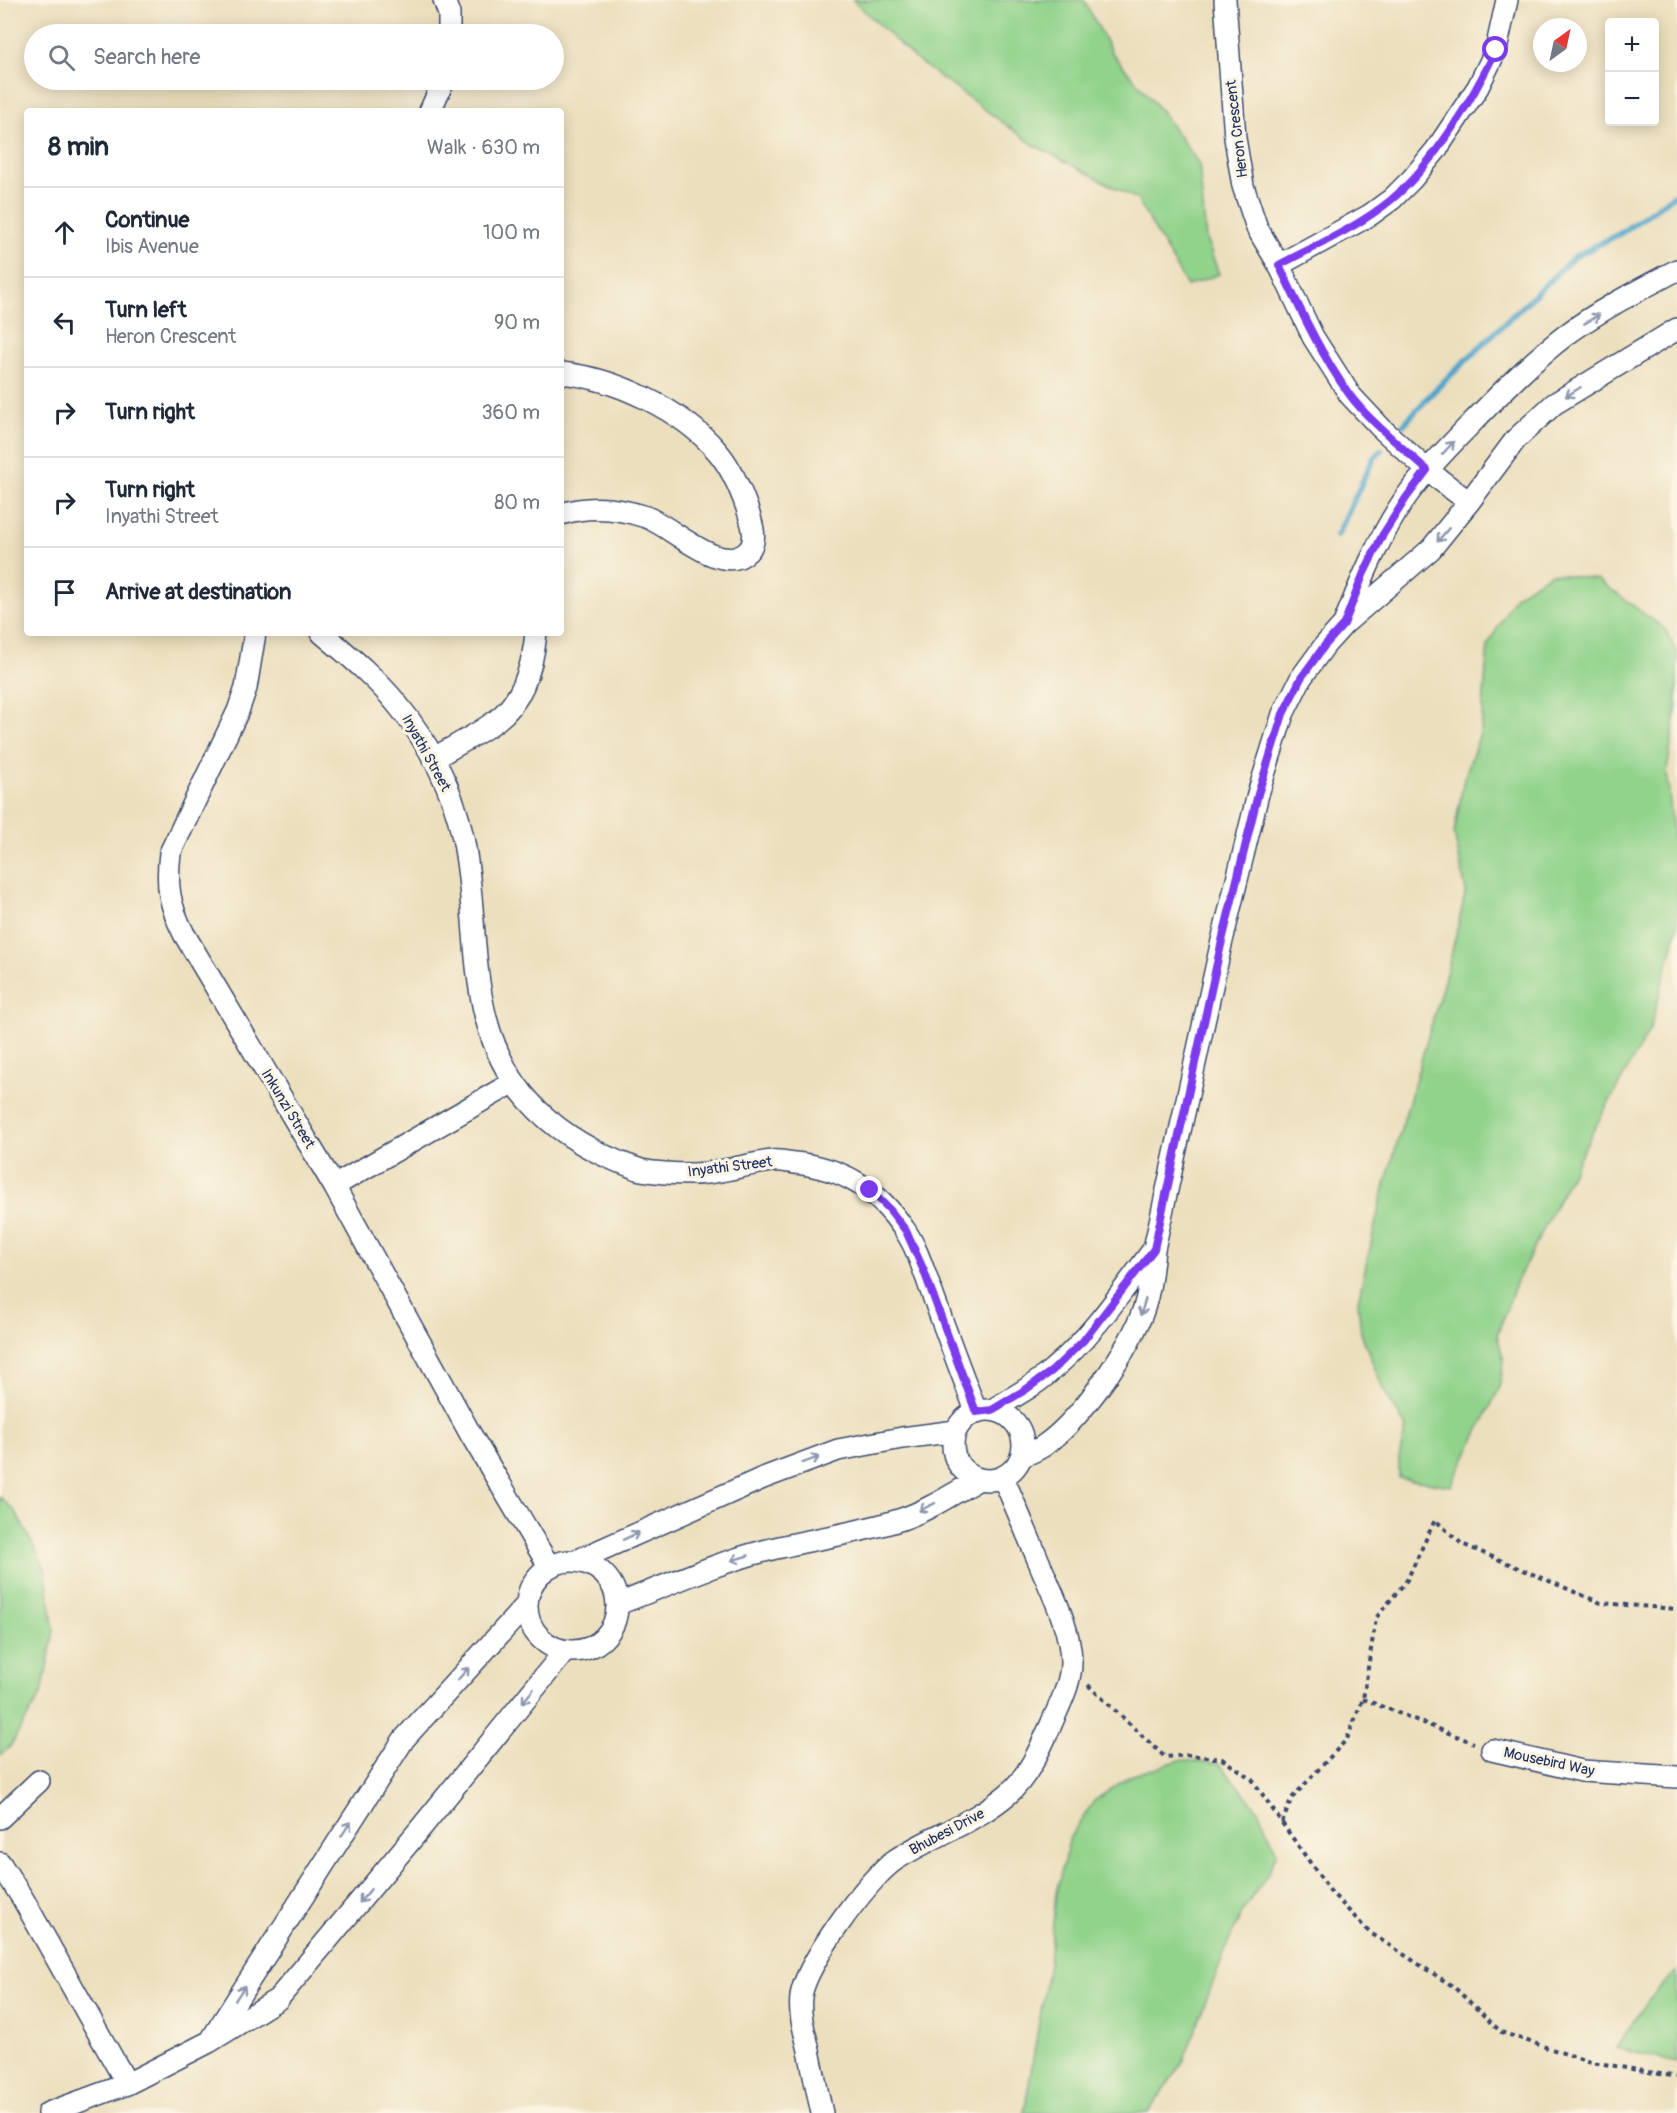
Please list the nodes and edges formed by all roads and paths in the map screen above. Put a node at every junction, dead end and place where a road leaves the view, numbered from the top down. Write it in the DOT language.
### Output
graph roads {
  1 [pos="444,0"];
  2 [pos="1225,0"];
  3 [pos="1507,0"];
  4 [pos="449,24"];
  5 [pos="439,90"];
  6 [pos="431,108"];
  7 [pos="1279,265"];
  8 [pos="1677,270"];
  9 [pos="1677,329"];
  10 [pos="564,373"];
  11 [pos="1427,470"];
  12 [pos="1469,502"];
  13 [pos="564,513"];
  14 [pos="1344,624"];
  15 [pos="255,636"];
  16 [pos="326,636"];
  17 [pos="536,636"];
  18 [pos="433,759"];
  19 [pos="514,1082"];
  20 [pos="334,1186"];
  21 [pos="1154,1249"];
  22 [pos="984,1411"];
  23 [pos="956,1431"];
  24 [pos="1021,1457"];
  25 [pos="1003,1477"];
  26 [pos="979,1479"];
  27 [pos="578,1560"];
  28 [pos="549,1566"];
  29 [pos="527,1604"];
  30 [pos="618,1604"];
  31 [pos="1677,1609"];
  32 [pos="565,1651"];
  33 [pos="1070,1674"];
  34 [pos="1364,1699"];
  35 [pos="1492,1750"];
  36 [pos="1677,1777"];
  37 [pos="39,1781"];
  38 [pos="0,1818"];
  39 [pos="1282,1823"];
  40 [pos="0,1863"];
  41 [pos="209,2042"];
  42 [pos="1677,2077"];
  43 [pos="127,2084"];
  44 [pos="48,2113"];
  45 [pos="822,2113"];
  1 -- 4 [label="street"];
  2 -- 7 [label="street, Heron Crescent"];
  3 -- 7 [label="street"];
  5 -- 6 [label="street"];
  7 -- 11 [label="street, Heron Crescent"];
  11 -- 8 [label="street, one-way"];
  9 -- 12 [label="street, one-way"];
  10 -- 13 [label="street"];
  11 -- 12 [label="street, Heron Crescent"];
  11 -- 14 [label="street"];
  12 -- 14 [label="street, one-way"];
  14 -- 21 [label="street"];
  15 -- 20 [label="street, Inkunzi Street"];
  16 -- 18 [label="street, Inyathi Street"];
  17 -- 18 [label="street"];
  18 -- 19 [label="street, Inyathi Street"];
  19 -- 20 [label="street"];
  19 -- 22 [label="street, Inyathi Street"];
  20 -- 28 [label="street, Inkunzi Street"];
  21 -- 22 [label="street"];
  21 -- 24 [label="street, one-way"];
  22 -- 23 [label="street"];
  22 -- 24 [label="street"];
  23 -- 26 [label="street"];
  27 -- 23 [label="street, one-way"];
  24 -- 25 [label="street"];
  25 -- 26 [label="street"];
  25 -- 33 [label="street, Bhubesi Drive"];
  26 -- 30 [label="street, one-way"];
  27 -- 28 [label="street"];
  27 -- 30 [label="street"];
  28 -- 29 [label="street"];
  29 -- 32 [label="street"];
  41 -- 29 [label="street, one-way"];
  30 -- 32 [label="street"];
  31 -- 34 [label="path"];
  32 -- 41 [label="street, one-way"];
  33 -- 39 [label="path"];
  33 -- 45 [label="street, Bhubesi Drive"];
  34 -- 35 [label="path"];
  34 -- 39 [label="path"];
  35 -- 36 [label="street, Mousebird Way"];
  37 -- 38 [label="street"];
  39 -- 42 [label="path"];
  40 -- 43 [label="street"];
  41 -- 43 [label="street"];
  43 -- 44 [label="street"];
}
